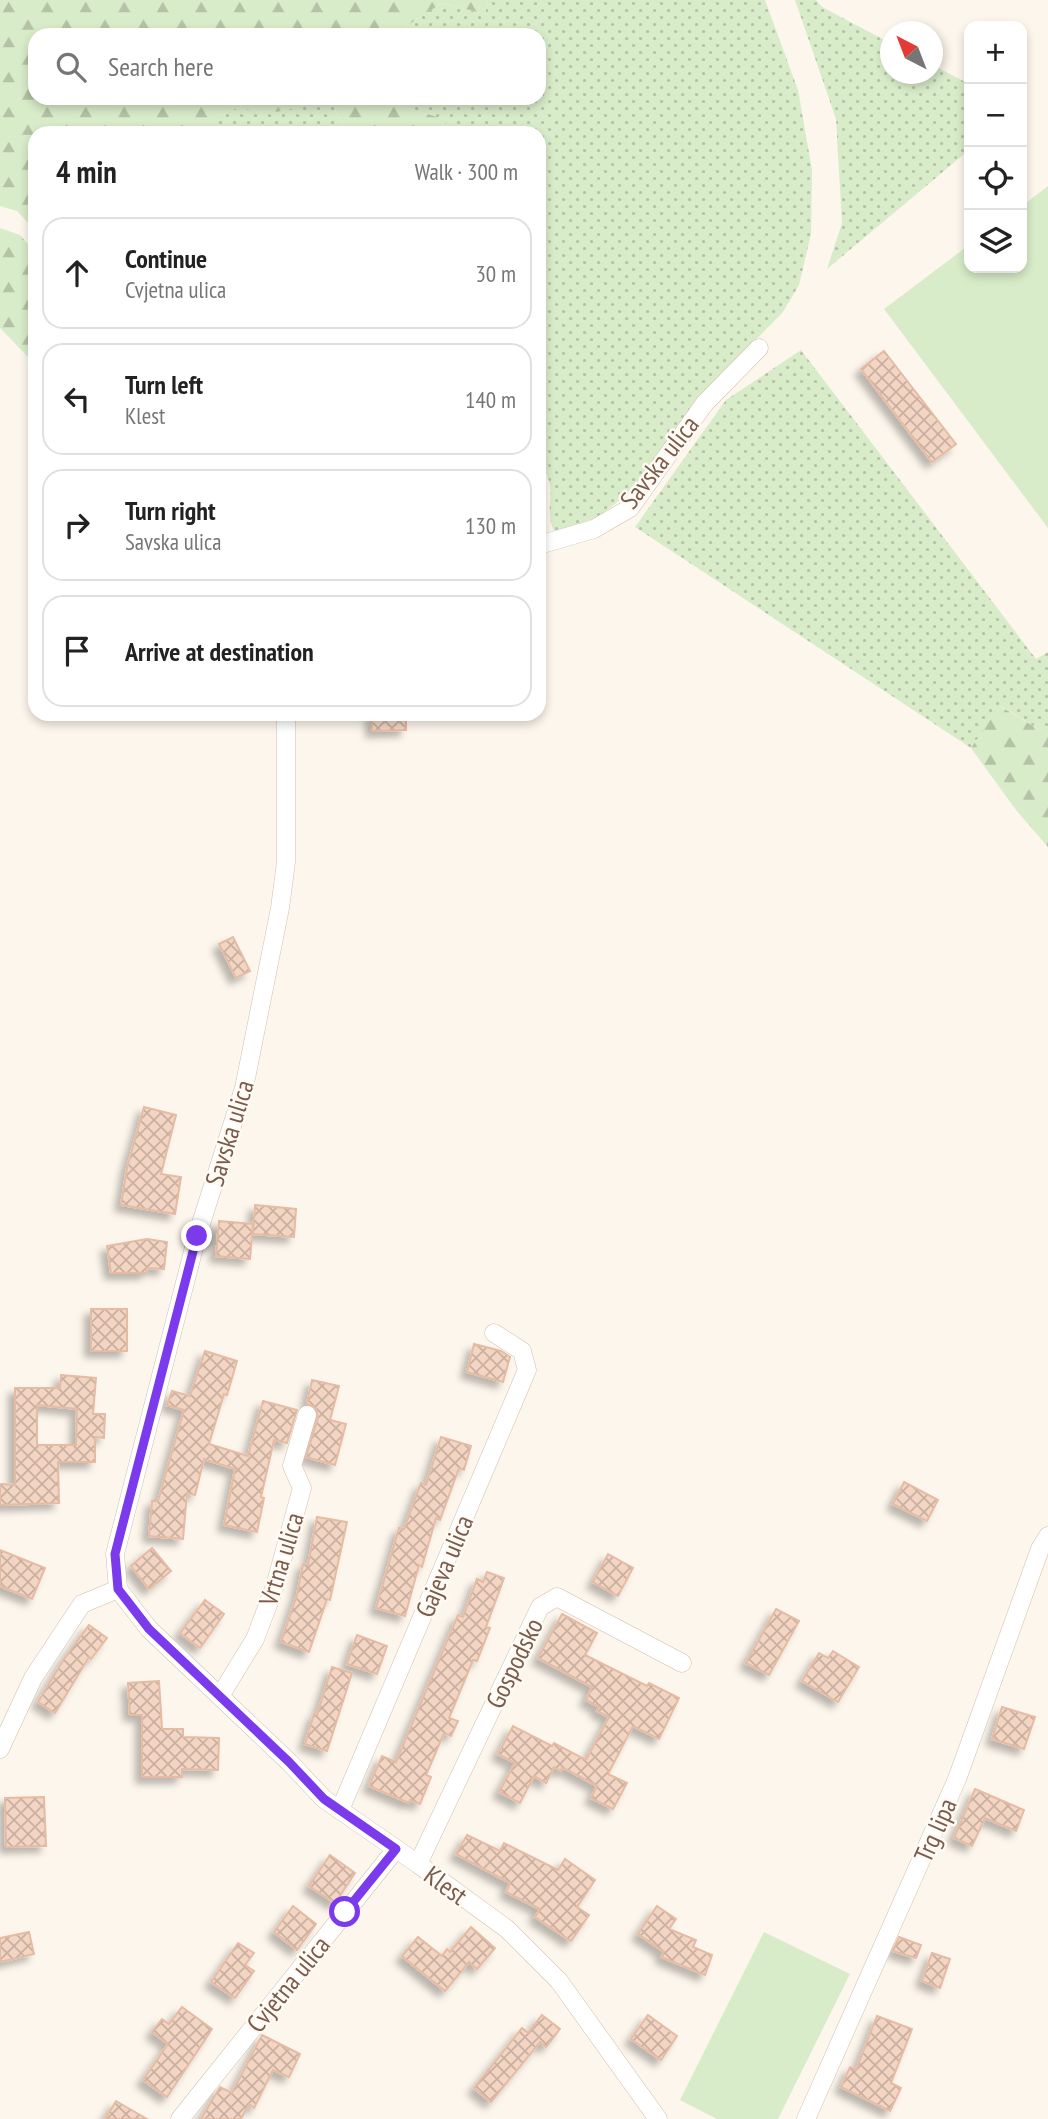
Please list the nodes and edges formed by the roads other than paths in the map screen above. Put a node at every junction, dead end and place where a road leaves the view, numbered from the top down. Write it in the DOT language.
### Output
graph roads {
  1 [pos="760,348"];
  2 [pos="546,543"];
  3 [pos="286,721"];
  4 [pos="494,1333"];
  5 [pos="307,1415"];
  6 [pos="1048,1536"];
  7 [pos="118,1589"];
  8 [pos="682,1663"];
  9 [pos="220,1696"];
  10 [pos="0,1749"];
  11 [pos="340,1810"];
  12 [pos="396,1849"];
  13 [pos="418,1864"];
  14 [pos="180,2119"];
  15 [pos="658,2119"];
  16 [pos="806,2119"];
  1 -- 2 [label="street, Savska ulica"];
  3 -- 7 [label="street, Savska ulica"];
  4 -- 11 [label="street, Gajeva ulica"];
  5 -- 9 [label="street, Vrtna ulica"];
  6 -- 16 [label="street, Trg lipa"];
  7 -- 9 [label="street, Klest"];
  7 -- 10 [label="street"];
  8 -- 13 [label="street, Gospodsko"];
  9 -- 11 [label="street, Klest"];
  11 -- 12 [label="street, Klest"];
  12 -- 13 [label="street, Klest"];
  12 -- 14 [label="street, Cvjetna ulica"];
  13 -- 15 [label="street, Klest"];
}
